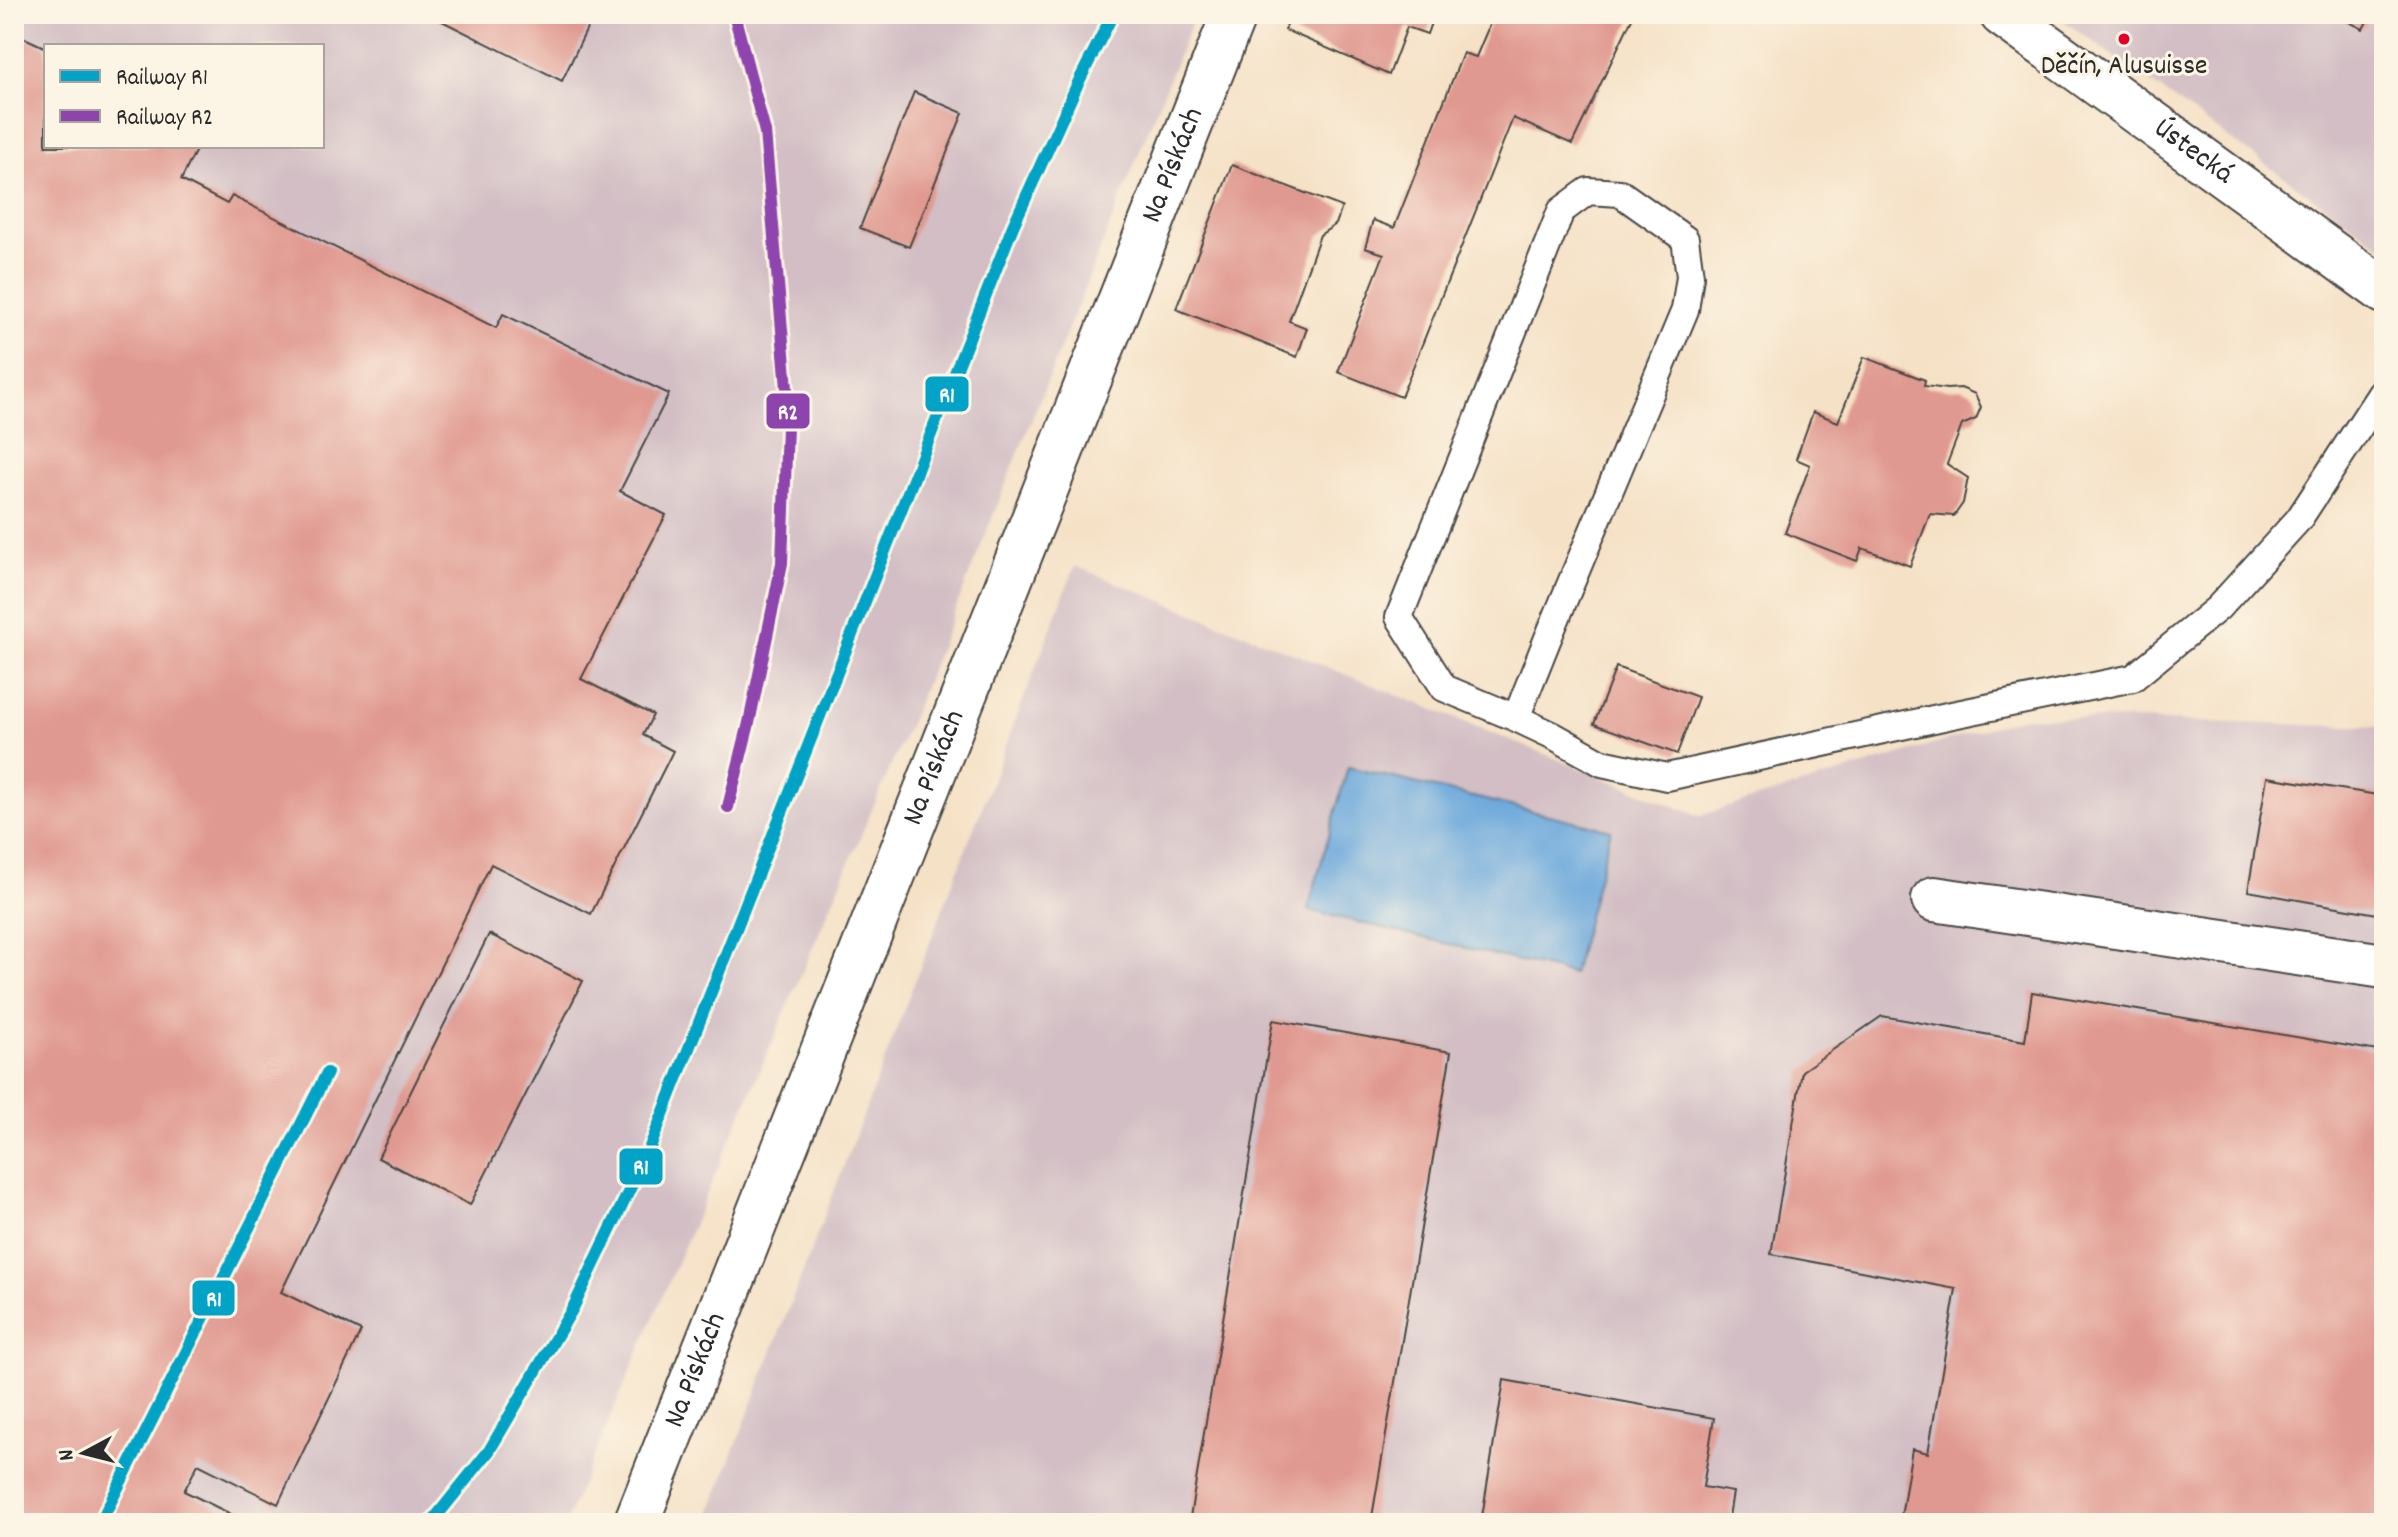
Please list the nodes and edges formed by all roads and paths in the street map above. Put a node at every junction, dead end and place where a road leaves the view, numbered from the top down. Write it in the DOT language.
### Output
graph roads {
  1 [pos="1234,14"];
  2 [pos="2002,14"];
  3 [pos="2384,291"];
  4 [pos="2384,389"];
  5 [pos="1516,718"];
  6 [pos="1934,899"];
  7 [pos="2384,966"];
  8 [pos="636,1523"];
  1 -- 8 [label="street, Na Pískách"];
  2 -- 3 [label="street, Ústecká"];
  4 -- 5 [label="lane"];
  5 -- 5 [label="lane"];
  6 -- 7 [label="street"];
}
